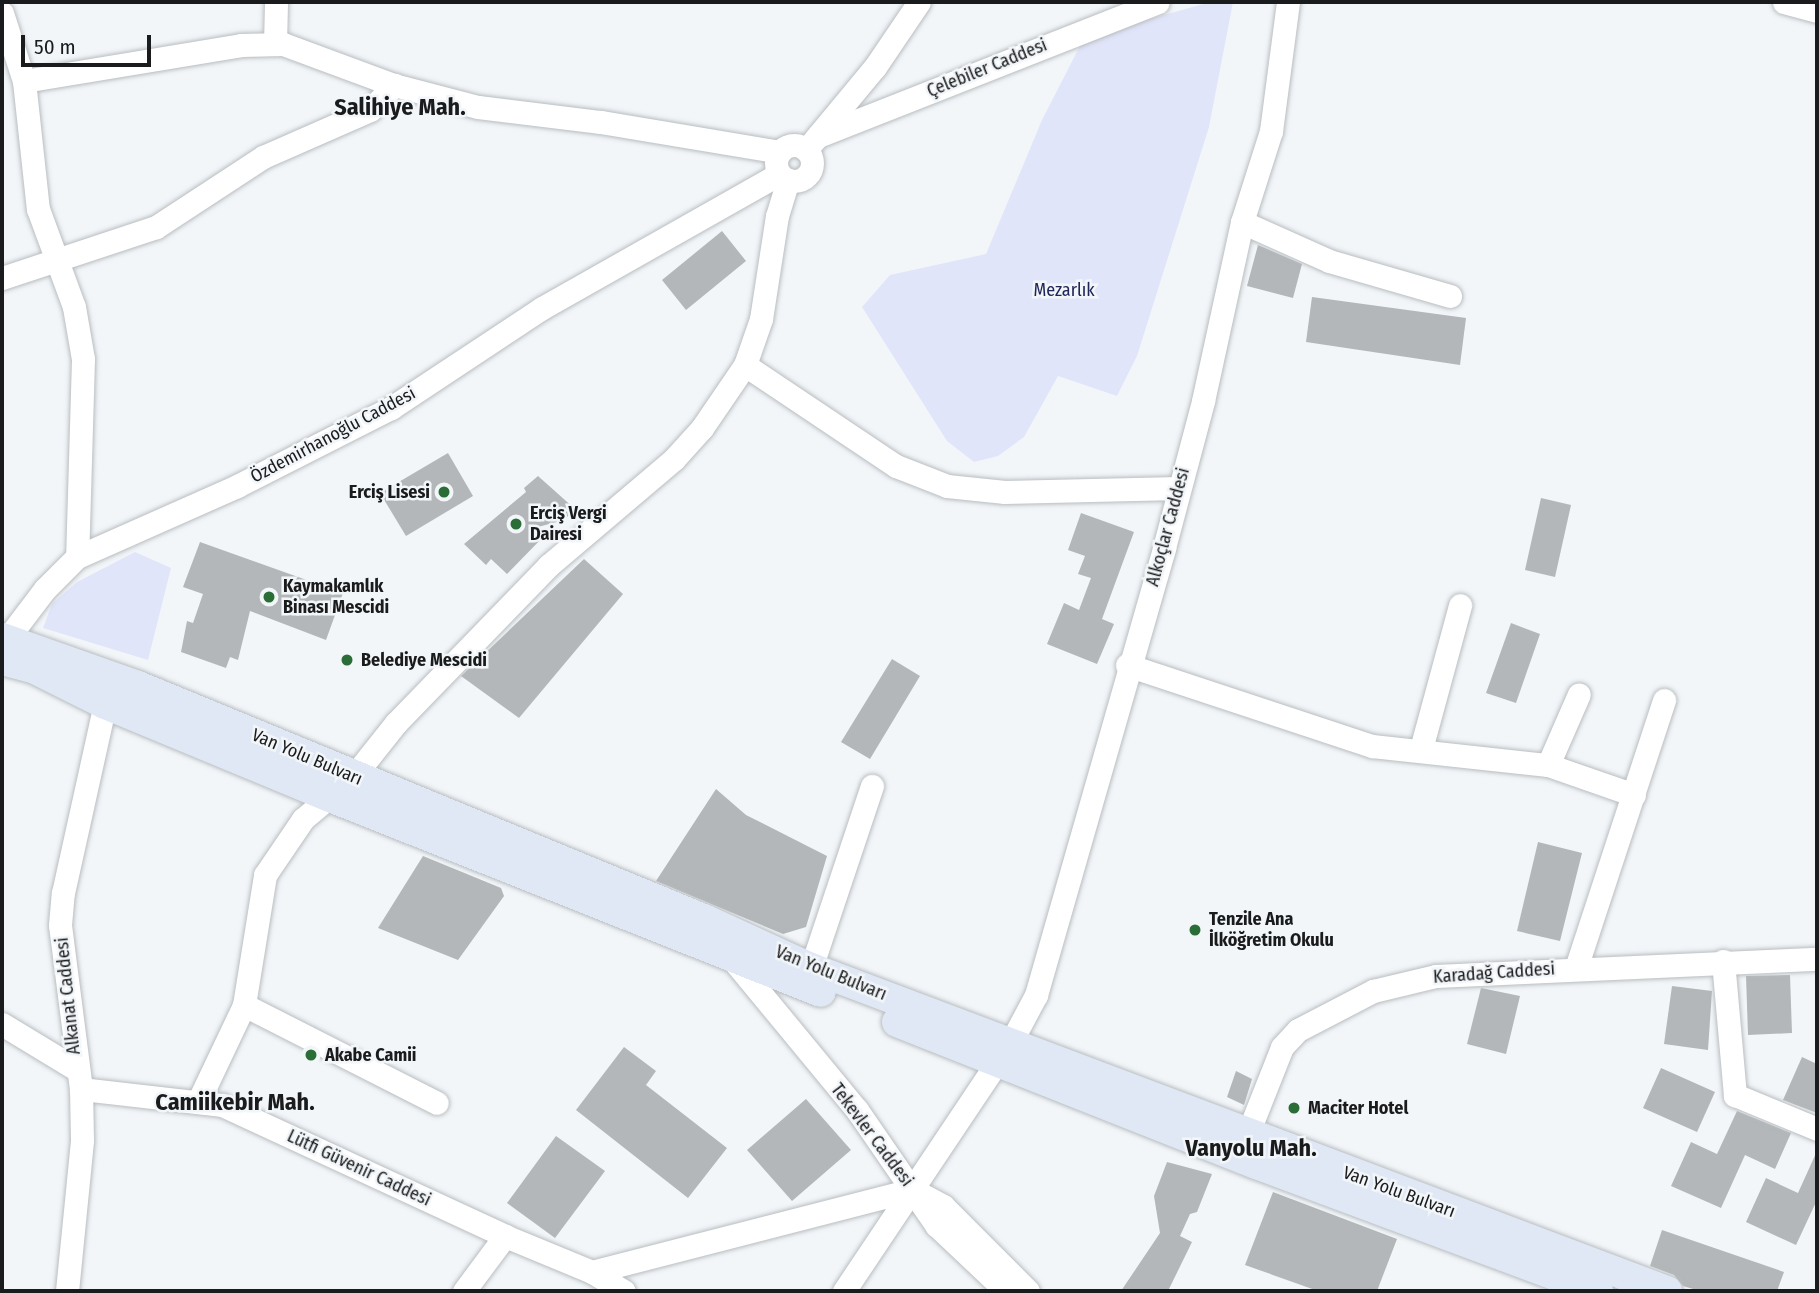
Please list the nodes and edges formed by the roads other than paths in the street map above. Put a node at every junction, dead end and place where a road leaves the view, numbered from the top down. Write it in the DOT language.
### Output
graph roads {
  1 [pos="276,2"];
  2 [pos="919,2"];
  3 [pos="1158,2"];
  4 [pos="1288,2"];
  5 [pos="1784,2"];
  6 [pos="1817,11"];
  7 [pos="2,13"];
  8 [pos="275,44"];
  9 [pos="24,81"];
  10 [pos="394,85"];
  11 [pos="812,143"];
  12 [pos="782,169"];
  13 [pos="1242,222"];
  14 [pos="55,258"];
  15 [pos="2,278"];
  16 [pos="1450,296"];
  17 [pos="745,365"];
  18 [pos="1178,488"];
  19 [pos="77,557"];
  20 [pos="1460,605"];
  21 [pos="4,645"];
  22 [pos="1127,665"];
  23 [pos="1579,694"];
  24 [pos="1664,700"];
  25 [pos="105,704"];
  26 [pos="1421,749"];
  27 [pos="1548,765"];
  28 [pos="352,776"];
  29 [pos="872,786"];
  30 [pos="1634,795"];
  31 [pos="330,797"];
  32 [pos="1817,959"];
  33 [pos="734,961"];
  34 [pos="1723,961"];
  35 [pos="811,968"];
  36 [pos="1576,968"];
  37 [pos="244,1005"];
  38 [pos="2,1024"];
  39 [pos="1003,1051"];
  40 [pos="78,1079"];
  41 [pos="198,1102"];
  42 [pos="437,1103"];
  43 [pos="1817,1129"];
  44 [pos="1248,1133"];
  45 [pos="912,1190"];
  46 [pos="505,1237"];
  47 [pos="593,1272"];
  48 [pos="1545,1281"];
  49 [pos="67,1291"];
  50 [pos="464,1291"];
  51 [pos="624,1291"];
  52 [pos="844,1291"];
  53 [pos="1006,1291"];
  54 [pos="1027,1291"];
  55 [pos="1598,1291"];
  56 [pos="1667,1291"];
  1 -- 8 [label="street"];
  2 -- 11 [label="street"];
  3 -- 11 [label="street, Çelebiler Caddesi"];
  4 -- 13 [label="street, Alkoçlar Caddesi"];
  5 -- 6 [label="street"];
  7 -- 9 [label="street"];
  8 -- 9 [label="street"];
  8 -- 10 [label="street"];
  9 -- 14 [label="street"];
  10 -- 12 [label="street"];
  10 -- 14 [label="street"];
  11 -- 12 [label="street, Çelebiler Caddesi"];
  11 -- 12 [label="street"];
  12 -- 17 [label="street"];
  12 -- 19 [label="street, Özdemirhanoğlu Caddesi"];
  13 -- 16 [label="street"];
  13 -- 18 [label="street, Alkoçlar Caddesi"];
  14 -- 15 [label="street"];
  14 -- 19 [label="street"];
  17 -- 18 [label="street"];
  17 -- 28 [label="street"];
  18 -- 22 [label="street, Alkoçlar Caddesi"];
  19 -- 21 [label="street, Özdemirhanoğlu Caddesi"];
  20 -- 26 [label="street"];
  21 -- 25 [label="main road"];
  21 -- 28 [label="main road, Van Yolu Bulvarı"];
  22 -- 26 [label="street"];
  22 -- 39 [label="street, Alkoçlar Caddesi"];
  23 -- 27 [label="street"];
  24 -- 30 [label="street"];
  25 -- 31 [label="main road"];
  25 -- 40 [label="street, Alkanat Caddesi"];
  26 -- 27 [label="street"];
  27 -- 30 [label="street"];
  28 -- 31 [label="street"];
  28 -- 35 [label="main road, Van Yolu Bulvarı"];
  29 -- 35 [label="street"];
  30 -- 36 [label="street"];
  31 -- 33 [label="main road"];
  31 -- 37 [label="street"];
  32 -- 34 [label="street, Karadağ Caddesi"];
  33 -- 39 [label="main road"];
  33 -- 45 [label="street, Tekevler Caddesi"];
  34 -- 36 [label="street, Karadağ Caddesi"];
  34 -- 43 [label="street"];
  35 -- 39 [label="main road, Van Yolu Bulvarı"];
  36 -- 44 [label="street, Karadağ Caddesi"];
  37 -- 41 [label="street"];
  37 -- 42 [label="street"];
  38 -- 40 [label="street"];
  39 -- 44 [label="main road, Van Yolu Bulvarı"];
  39 -- 45 [label="street, Alkoçlar Caddesi"];
  39 -- 48 [label="main road"];
  40 -- 41 [label="street, Lütfi Güvenir Caddesi"];
  40 -- 49 [label="street, Alkanat Caddesi"];
  41 -- 46 [label="street, Lütfi Güvenir Caddesi"];
  44 -- 56 [label="main road, Van Yolu Bulvarı"];
  45 -- 47 [label="street"];
  45 -- 52 [label="street, Alkoçlar Caddesi"];
  45 -- 53 [label="street"];
  45 -- 54 [label="street, Tekevler Caddesi"];
  46 -- 47 [label="street, Lütfi Güvenir Caddesi"];
  46 -- 50 [label="street"];
  47 -- 51 [label="street, Lütfi Güvenir Caddesi"];
  48 -- 55 [label="main road"];
}
